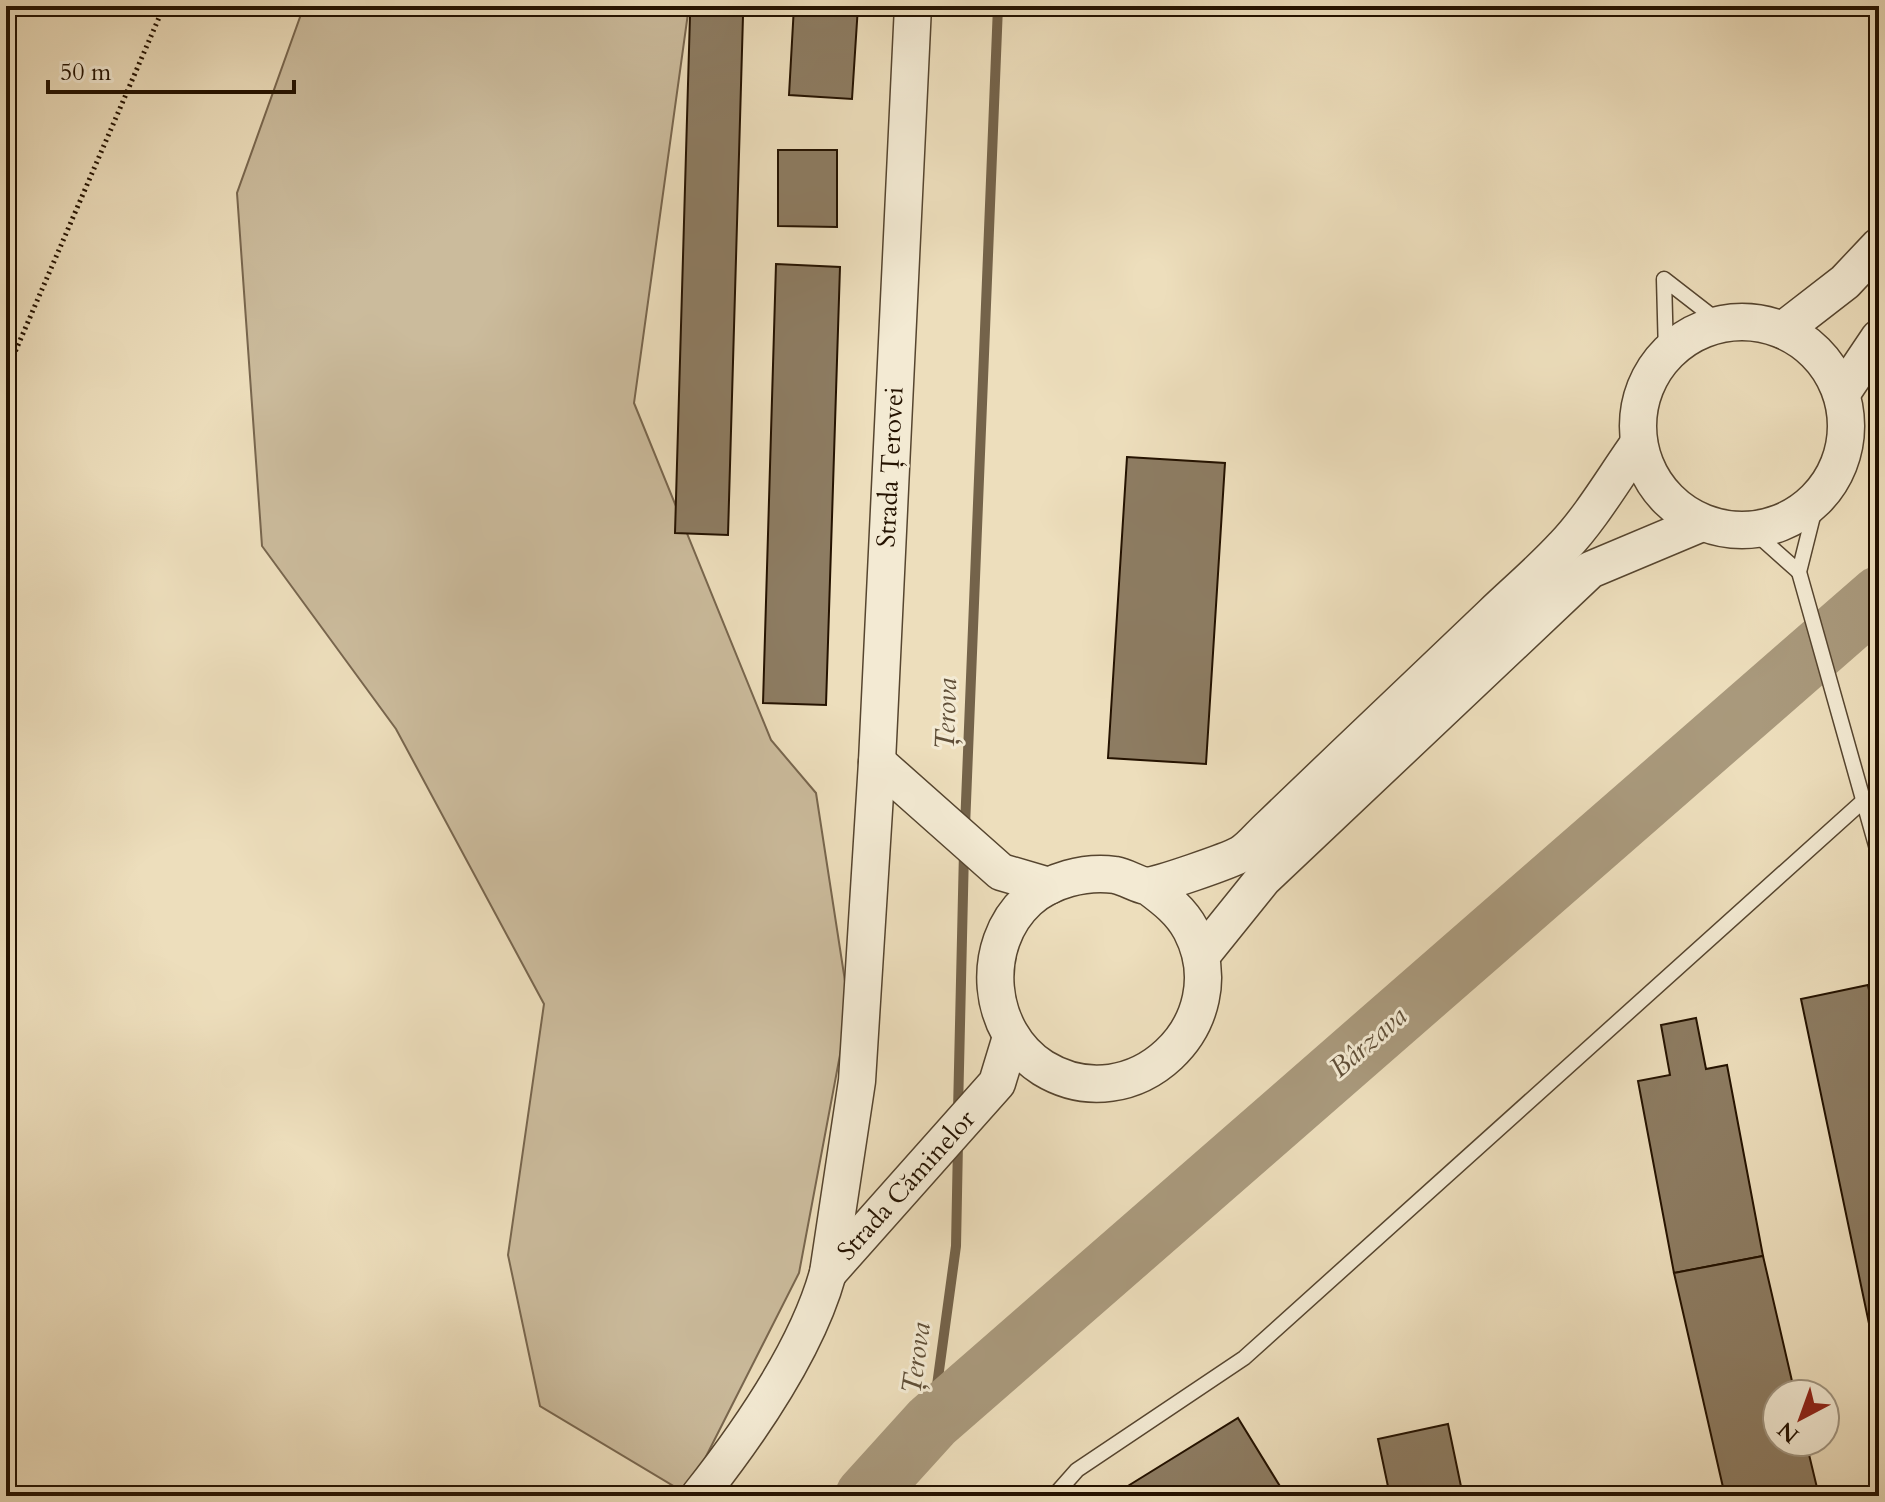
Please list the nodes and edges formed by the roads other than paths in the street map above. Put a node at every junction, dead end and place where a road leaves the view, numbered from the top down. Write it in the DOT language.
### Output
graph roads {
  1 [pos="913,6"];
  2 [pos="1879,246"];
  3 [pos="1722,324"];
  4 [pos="1783,330"];
  5 [pos="1879,338"];
  6 [pos="1666,354"];
  7 [pos="1842,393"];
  8 [pos="1639,443"];
  9 [pos="1817,500"];
  10 [pos="1702,523"];
  11 [pos="1753,531"];
  12 [pos="1799,572"];
  13 [pos="877,762"];
  14 [pos="1862,802"];
  15 [pos="1879,856"];
  16 [pos="996,867"];
  17 [pos="1049,886"];
  18 [pos="1149,887"];
  19 [pos="1012,919"];
  20 [pos="1201,956"];
  21 [pos="1011,1037"];
  22 [pos="1044,1068"];
  23 [pos="991,1090"];
  24 [pos="828,1273"];
  25 [pos="699,1496"];
  26 [pos="1054,1496"];
  1 -- 13 [label="street, Strada Țerovei"];
  2 -- 4 [label="street"];
  3 -- 4 [label="street"];
  3 -- 6 [label="street"];
  3 -- 6 [label="lane"];
  4 -- 7 [label="street"];
  5 -- 7 [label="street"];
  6 -- 8 [label="street"];
  7 -- 9 [label="street"];
  8 -- 10 [label="street"];
  8 -- 18 [label="street"];
  9 -- 11 [label="street"];
  9 -- 12 [label="lane"];
  10 -- 11 [label="street"];
  10 -- 20 [label="street"];
  11 -- 12 [label="lane"];
  12 -- 14 [label="lane"];
  13 -- 16 [label="street"];
  13 -- 24 [label="street, Strada Țerovei"];
  14 -- 15 [label="lane"];
  14 -- 26 [label="lane"];
  16 -- 17 [label="street"];
  16 -- 19 [label="street"];
  17 -- 18 [label="street"];
  17 -- 19 [label="street"];
  18 -- 20 [label="street"];
  19 -- 21 [label="street"];
  20 -- 22 [label="street"];
  21 -- 22 [label="street"];
  21 -- 23 [label="street, Strada Căminelor"];
  22 -- 23 [label="street"];
  23 -- 24 [label="street, Strada Căminelor"];
  24 -- 25 [label="street, Strada Căminelor"];
}
